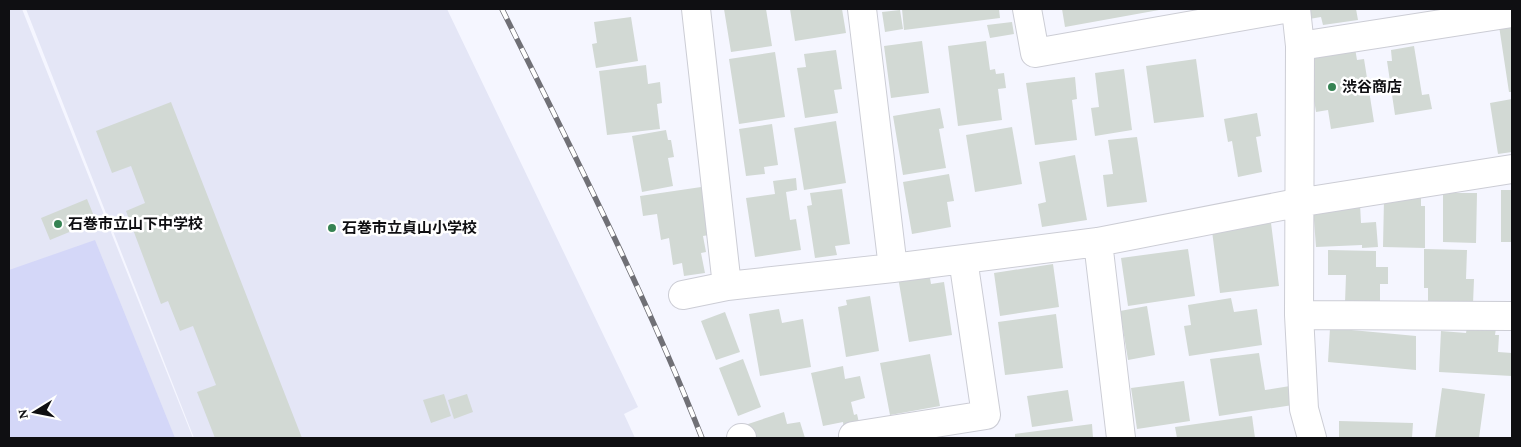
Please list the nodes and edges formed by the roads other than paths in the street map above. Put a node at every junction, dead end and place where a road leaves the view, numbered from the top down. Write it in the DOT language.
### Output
graph roads {
  1 [pos="696,9"];
  2 [pos="862,9"];
  3 [pos="1027,9"];
  4 [pos="1284,9"];
  5 [pos="1296,9"];
  6 [pos="1512,13"];
  7 [pos="1300,46"];
  8 [pos="1512,169"];
  9 [pos="1298,203"];
  10 [pos="1098,242"];
  11 [pos="963,259"];
  12 [pos="893,268"];
  13 [pos="727,286"];
  14 [pos="683,295"];
  15 [pos="1299,315"];
  16 [pos="1512,316"];
  17 [pos="854,438"];
  18 [pos="1121,438"];
  19 [pos="1312,438"];
  1 -- 13 [label="street"];
  2 -- 12 [label="street"];
  3 -- 4 [label="street"];
  5 -- 7 [label="street"];
  6 -- 7 [label="street"];
  7 -- 9 [label="street"];
  8 -- 9 [label="street"];
  9 -- 10 [label="street"];
  9 -- 15 [label="street"];
  10 -- 11 [label="street"];
  10 -- 18 [label="street"];
  11 -- 12 [label="street"];
  11 -- 17 [label="street"];
  12 -- 13 [label="street"];
  13 -- 14 [label="street"];
  15 -- 16 [label="street"];
  15 -- 19 [label="street"];
}
